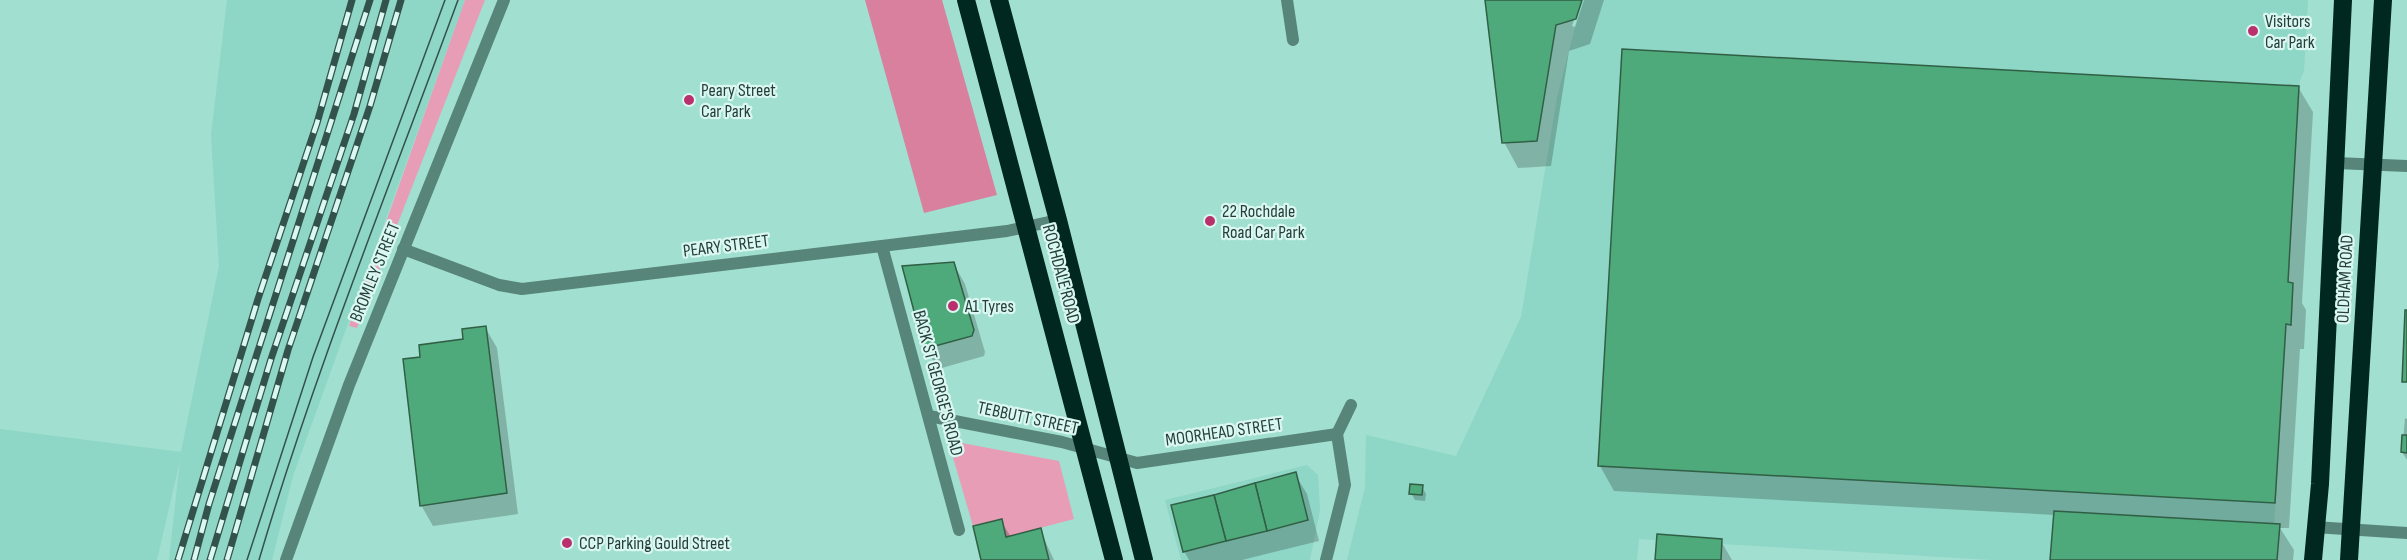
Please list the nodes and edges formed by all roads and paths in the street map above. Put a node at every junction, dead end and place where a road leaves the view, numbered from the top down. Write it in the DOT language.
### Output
graph roads {
  1 [pos="504,0"];
  2 [pos="966,0"];
  3 [pos="999,0"];
  4 [pos="1287,0"];
  5 [pos="2343,0"];
  6 [pos="2383,0"];
  7 [pos="1293,40"];
  8 [pos="2336,163"];
  9 [pos="2373,165"];
  10 [pos="2407,166"];
  11 [pos="1058,220"];
  12 [pos="1026,227"];
  13 [pos="882,246"];
  14 [pos="403,249"];
  15 [pos="1351,405"];
  16 [pos="929,416"];
  17 [pos="1337,434"];
  18 [pos="1083,449"];
  19 [pos="1118,458"];
  20 [pos="2314,527"];
  21 [pos="959,530"];
  22 [pos="2351,530"];
  23 [pos="2407,533"];
  24 [pos="286,560"];
  25 [pos="1114,560"];
  26 [pos="1144,560"];
  27 [pos="1326,560"];
  28 [pos="2313,560"];
  29 [pos="2349,560"];
  1 -- 14 [label="street, BROMLEY STREET"];
  2 -- 12 [label="highway, ROCHDALE ROAD"];
  3 -- 11 [label="highway, ROCHDALE ROAD"];
  4 -- 7 [label="street"];
  5 -- 8 [label="highway, OLDHAM ROAD"];
  6 -- 9 [label="highway, OLDHAM ROAD"];
  8 -- 9 [label="street"];
  8 -- 20 [label="highway, OLDHAM ROAD"];
  9 -- 10 [label="street"];
  9 -- 22 [label="highway, OLDHAM ROAD"];
  11 -- 12 [label="street, PEARY STREET"];
  11 -- 19 [label="highway, ROCHDALE ROAD"];
  12 -- 13 [label="street, PEARY STREET"];
  12 -- 18 [label="highway, ROCHDALE ROAD"];
  13 -- 14 [label="street, PEARY STREET"];
  13 -- 16 [label="street, BACK ST GEORGE'S ROAD"];
  14 -- 24 [label="street, BROMLEY STREET"];
  15 -- 17 [label="street"];
  16 -- 18 [label="street, TEBBUTT STREET"];
  16 -- 21 [label="street, BACK ST GEORGE'S ROAD"];
  17 -- 19 [label="street, MOORHEAD STREET"];
  17 -- 27 [label="street"];
  18 -- 19 [label="street, TEBBUTT STREET"];
  18 -- 25 [label="highway, ROCHDALE ROAD"];
  19 -- 26 [label="highway, ROCHDALE ROAD"];
  20 -- 22 [label="street"];
  20 -- 28 [label="highway, OLDHAM ROAD"];
  22 -- 23 [label="street"];
  22 -- 29 [label="highway, OLDHAM ROAD"];
}
